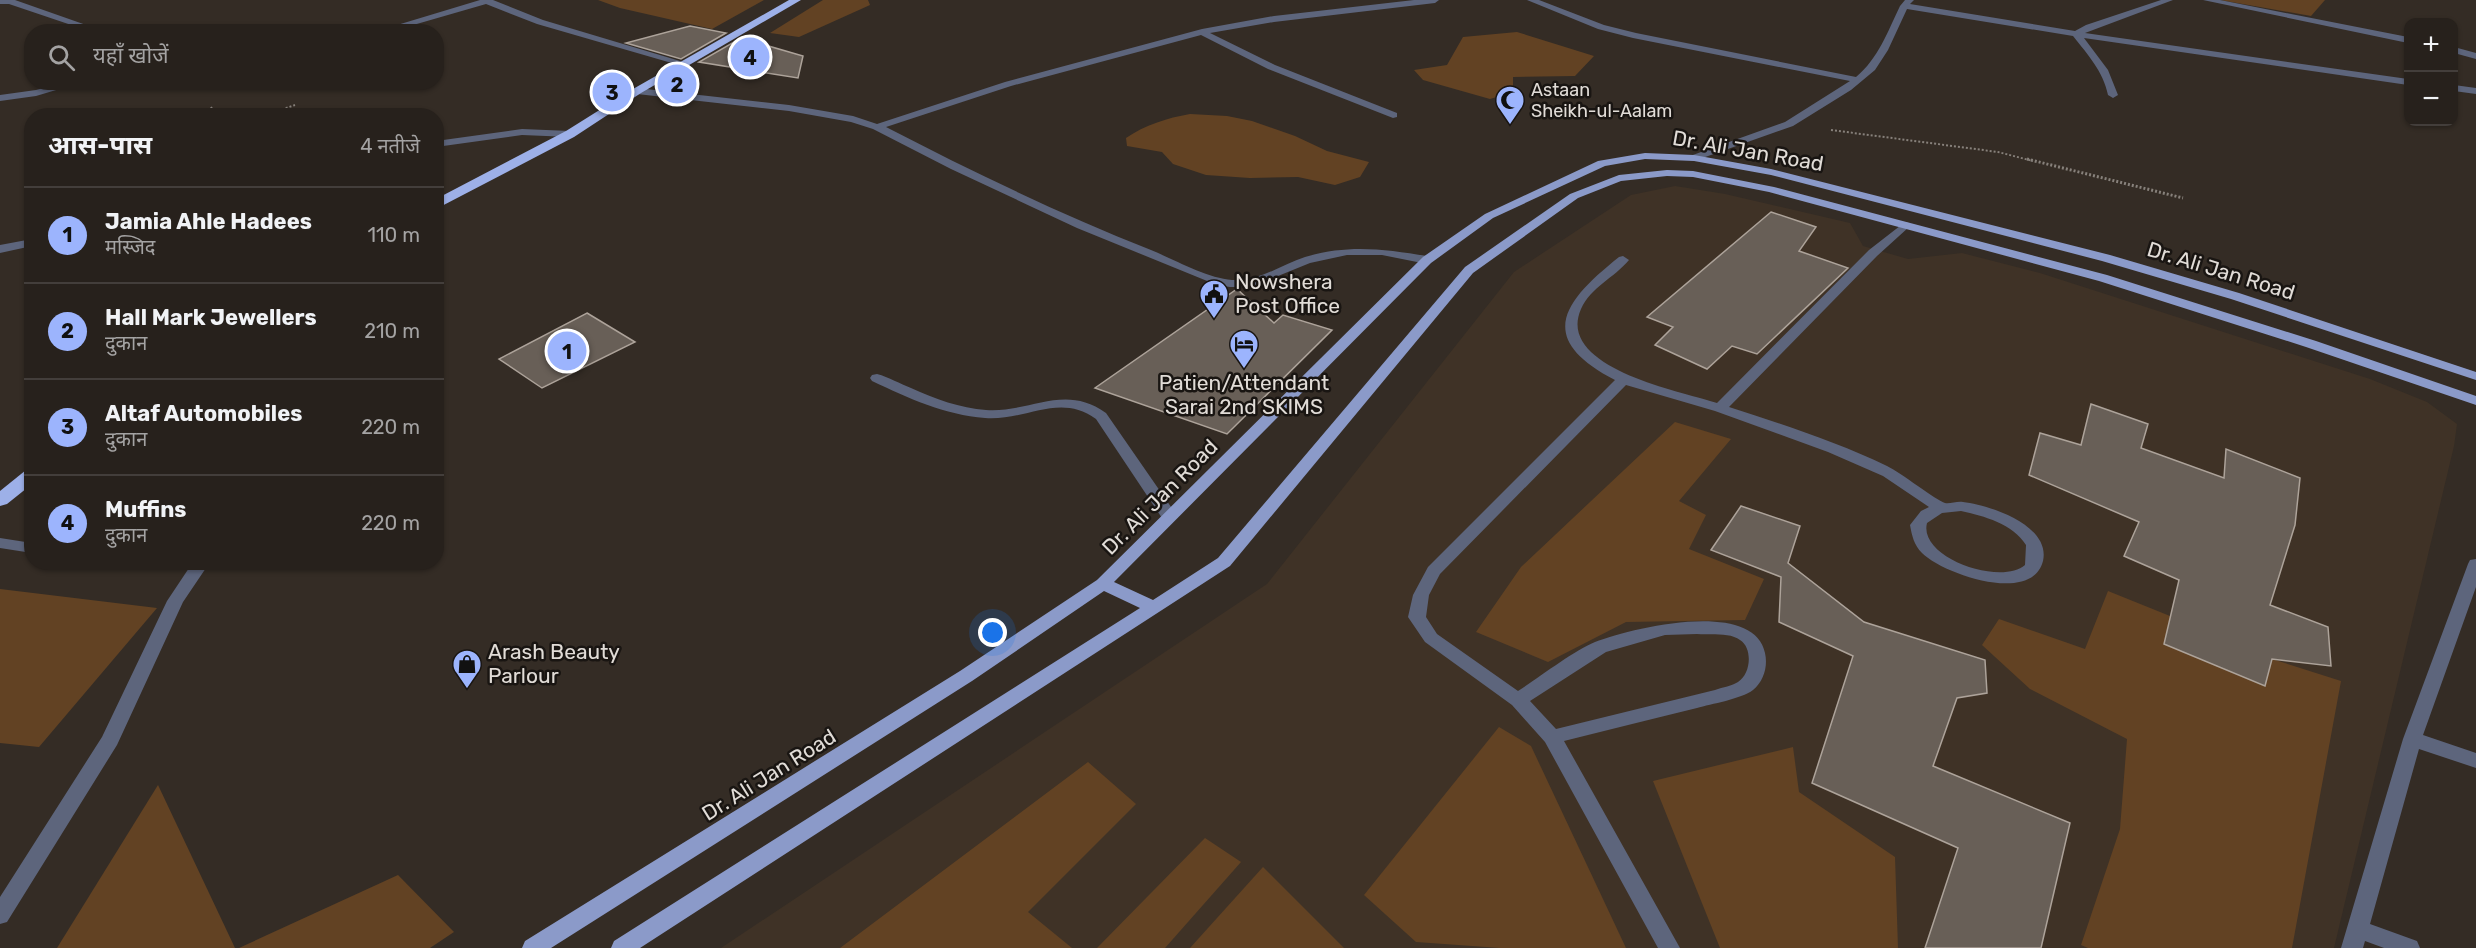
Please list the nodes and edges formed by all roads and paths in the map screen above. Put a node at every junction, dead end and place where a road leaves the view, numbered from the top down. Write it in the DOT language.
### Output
graph roads {
  1 [pos="488,0"];
  2 [pos="796,0"];
  3 [pos="1375,0"];
  4 [pos="1435,0"];
  5 [pos="1531,0"];
  6 [pos="2169,0"];
  7 [pos="2207,0"];
  8 [pos="10,1"];
  9 [pos="0,2"];
  10 [pos="1907,3"];
  11 [pos="1387,7"];
  12 [pos="78,24"];
  13 [pos="406,24"];
  14 [pos="1202,32"];
  15 [pos="2076,34"];
  16 [pos="2404,39"];
  17 [pos="2458,51"];
  18 [pos="2476,56"];
  19 [pos="685,64"];
  20 [pos="1858,80"];
  21 [pos="2404,81"];
  22 [pos="2458,89"];
  23 [pos="40,90"];
  24 [pos="637,91"];
  25 [pos="2476,91"];
  26 [pos="2113,95"];
  27 [pos="0,98"];
  28 [pos="295,105"];
  29 [pos="286,108"];
  30 [pos="1393,115"];
  31 [pos="1789,124"];
  32 [pos="877,127"];
  33 [pos="570,134"];
  34 [pos="444,143"];
  35 [pos="1694,158"];
  36 [pos="2183,198"];
  37 [pos="444,201"];
  38 [pos="1905,225"];
  39 [pos="24,244"];
  40 [pos="0,249"];
  41 [pos="1427,260"];
  42 [pos="1623,260"];
  43 [pos="2476,376"];
  44 [pos="877,378"];
  45 [pos="1624,379"];
  46 [pos="2476,401"];
  47 [pos="1720,408"];
  48 [pos="24,483"];
  49 [pos="0,500"];
  50 [pos="1940,507"];
  51 [pos="1170,517"];
  52 [pos="0,543"];
  53 [pos="24,547"];
  54 [pos="2476,564"];
  55 [pos="197,570"];
  56 [pos="1103,584"];
  57 [pos="1154,607"];
  58 [pos="1518,700"];
  59 [pos="1552,737"];
  60 [pos="2412,740"];
  61 [pos="2476,761"];
  62 [pos="0,915"];
  63 [pos="2354,938"];
  64 [pos="533,948"];
  65 [pos="622,948"];
  66 [pos="1669,948"];
  67 [pos="2409,948"];
  1 -- 13 [label="street"];
  1 -- 19 [label="street"];
  2 -- 19 [label="highway"];
  3 -- 11 [label="street"];
  4 -- 11 [label="street"];
  5 -- 20 [label="street"];
  6 -- 15 [label="street"];
  7 -- 16 [label="street"];
  8 -- 9 [label="street"];
  8 -- 12 [label="street"];
  10 -- 15 [label="street"];
  10 -- 20 [label="street"];
  11 -- 14 [label="street"];
  14 -- 30 [label="street"];
  14 -- 32 [label="street"];
  15 -- 21 [label="street"];
  15 -- 26 [label="street"];
  17 -- 18 [label="street"];
  19 -- 24 [label="highway"];
  20 -- 31 [label="street"];
  22 -- 25 [label="street"];
  23 -- 27 [label="street"];
  24 -- 32 [label="street"];
  24 -- 33 [label="highway"];
  28 -- 29 [label="path"];
  31 -- 35 [label="street"];
  31 -- 36 [label="path"];
  32 -- 41 [label="street"];
  33 -- 34 [label="street"];
  33 -- 37 [label="highway"];
  35 -- 41 [label="main road, Dr. Ali Jan Road"];
  35 -- 43 [label="main road, Dr. Ali Jan Road"];
  38 -- 46 [label="main road, Dr. Ali Jan Road"];
  38 -- 47 [label="street"];
  38 -- 57 [label="main road, Dr. Ali Jan Road"];
  39 -- 40 [label="street"];
  41 -- 51 [label="main road, Dr. Ali Jan Road"];
  42 -- 45 [label="street"];
  44 -- 51 [label="street"];
  45 -- 47 [label="street"];
  45 -- 58 [label="street"];
  47 -- 50 [label="street"];
  48 -- 49 [label="highway"];
  50 -- 50 [label="street"];
  51 -- 56 [label="main road, Dr. Ali Jan Road"];
  52 -- 53 [label="street"];
  54 -- 60 [label="street"];
  55 -- 62 [label="street"];
  56 -- 57 [label="main road"];
  56 -- 64 [label="main road, Dr. Ali Jan Road"];
  57 -- 65 [label="main road, Dr. Ali Jan Road"];
  58 -- 59 [label="street"];
  58 -- 59 [label="street"];
  59 -- 66 [label="street"];
  60 -- 61 [label="street"];
  60 -- 63 [label="street"];
  63 -- 67 [label="street"];
}
